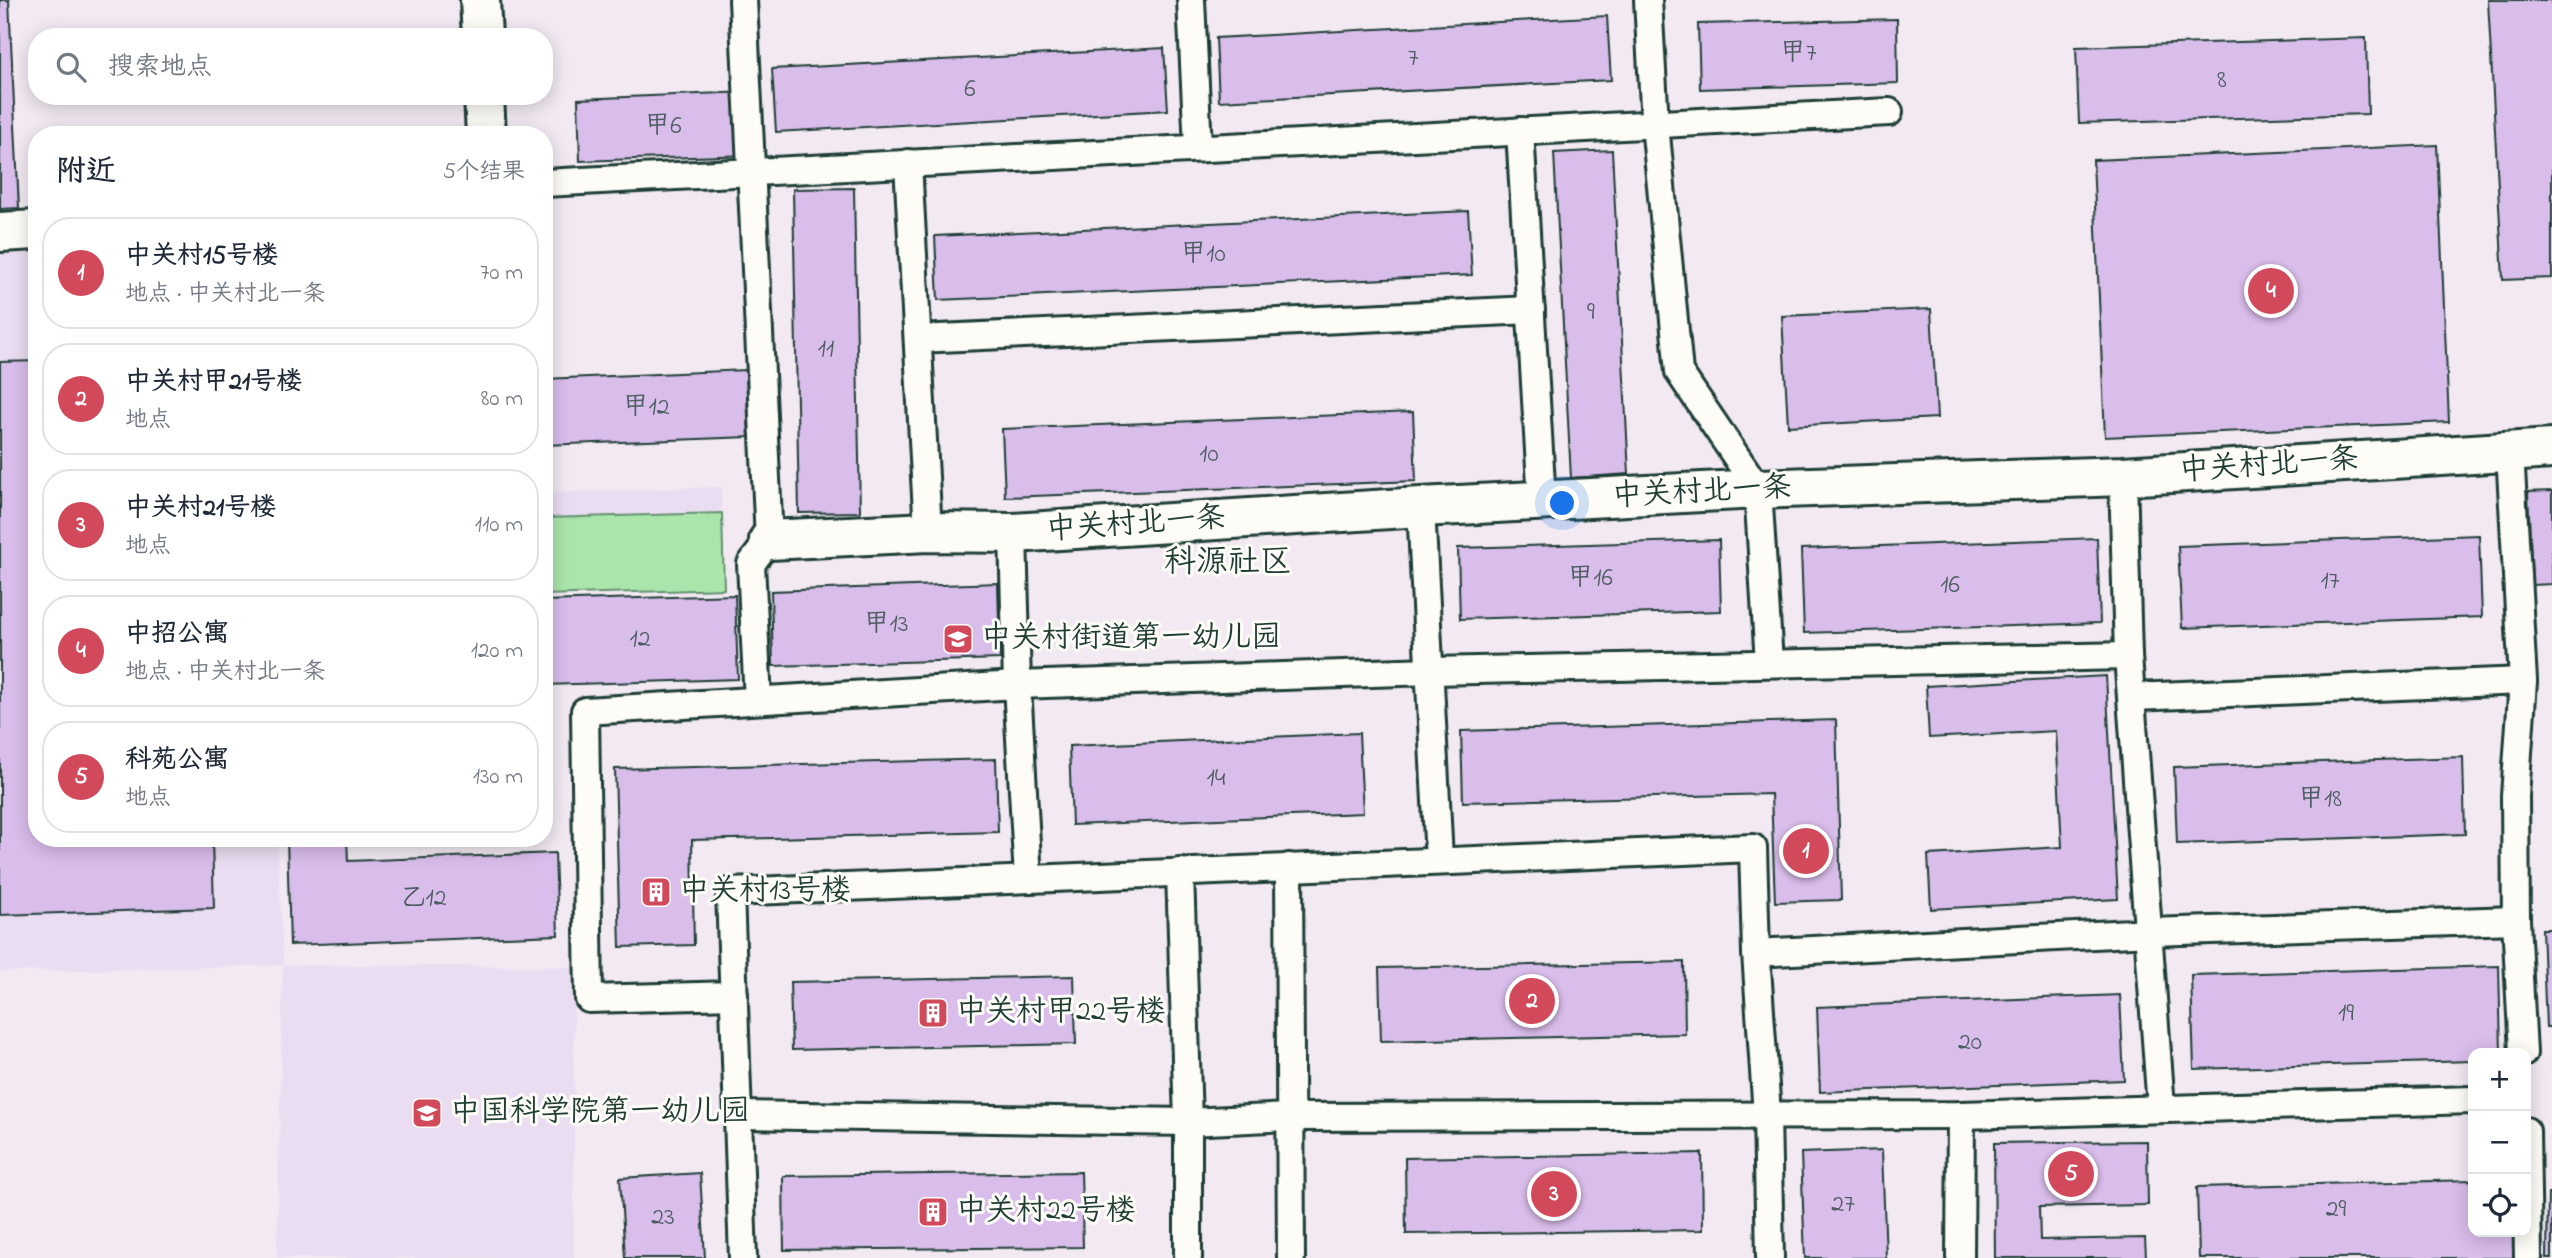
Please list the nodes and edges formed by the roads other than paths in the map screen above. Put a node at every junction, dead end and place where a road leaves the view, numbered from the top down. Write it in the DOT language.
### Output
graph roads {
  1 [pos="481,0"];
  2 [pos="743,0"];
  3 [pos="1191,0"];
  4 [pos="1648,0"];
  5 [pos="482,28"];
  6 [pos="484,105"];
  7 [pos="1889,113"];
  8 [pos="1655,124"];
  9 [pos="486,126"];
  10 [pos="1520,131"];
  11 [pos="1198,148"];
  12 [pos="908,163"];
  13 [pos="751,171"];
  14 [pos="553,182"];
  15 [pos="28,230"];
  16 [pos="0,232"];
  17 [pos="1531,310"];
  18 [pos="918,339"];
  19 [pos="2552,449"];
  20 [pos="2510,452"];
  21 [pos="2123,475"];
  22 [pos="1758,489"];
  23 [pos="1542,501"];
  24 [pos="1421,507"];
  25 [pos="928,532"];
  26 [pos="1013,533"];
  27 [pos="769,540"];
  28 [pos="2128,656"];
  29 [pos="1769,663"];
  30 [pos="1431,671"];
  31 [pos="2523,681"];
  32 [pos="1017,685"];
  33 [pos="2133,697"];
  34 [pos="758,700"];
  35 [pos="1439,860"];
  36 [pos="1289,867"];
  37 [pos="1180,872"];
  38 [pos="1028,879"];
  39 [pos="2516,920"];
  40 [pos="2150,932"];
  41 [pos="1756,953"];
  42 [pos="734,995"];
  43 [pos="2523,1048"];
  44 [pos="2468,1100"];
  45 [pos="2161,1108"];
  46 [pos="738,1115"];
  47 [pos="1767,1115"];
  48 [pos="1961,1115"];
  49 [pos="1289,1117"];
  50 [pos="1188,1122"];
  51 [pos="2527,1174"];
  52 [pos="743,1258"];
  53 [pos="1188,1258"];
  54 [pos="1291,1258"];
  55 [pos="1770,1258"];
  56 [pos="1960,1258"];
  57 [pos="2528,1258"];
  1 -- 5 [label="street"];
  2 -- 13 [label="lane"];
  3 -- 11 [label="lane"];
  4 -- 8 [label="lane"];
  6 -- 9 [label="street"];
  7 -- 8 [label="lane"];
  8 -- 10 [label="lane"];
  8 -- 22 [label="lane"];
  10 -- 11 [label="lane"];
  10 -- 17 [label="lane"];
  11 -- 12 [label="lane"];
  12 -- 13 [label="lane"];
  12 -- 18 [label="lane"];
  13 -- 14 [label="lane"];
  13 -- 27 [label="lane"];
  15 -- 16 [label="street"];
  17 -- 18 [label="lane"];
  17 -- 23 [label="lane"];
  18 -- 25 [label="lane"];
  19 -- 20 [label="street, 中关村北一条"];
  20 -- 21 [label="street, 中关村北一条"];
  20 -- 31 [label="lane"];
  21 -- 22 [label="street, 中关村北一条"];
  21 -- 28 [label="lane"];
  22 -- 23 [label="street, 中关村北一条"];
  22 -- 29 [label="lane"];
  23 -- 24 [label="street, 中关村北一条"];
  24 -- 26 [label="street, 中关村北一条"];
  24 -- 30 [label="lane"];
  25 -- 26 [label="street, 中关村北一条"];
  25 -- 27 [label="street, 中关村北一条"];
  26 -- 32 [label="lane"];
  27 -- 34 [label="lane"];
  28 -- 29 [label="lane"];
  28 -- 33 [label="lane"];
  29 -- 30 [label="lane"];
  30 -- 32 [label="lane"];
  30 -- 35 [label="lane"];
  31 -- 33 [label="lane"];
  31 -- 39 [label="lane"];
  32 -- 34 [label="lane"];
  32 -- 38 [label="lane"];
  33 -- 40 [label="lane"];
  34 -- 42 [label="lane"];
  35 -- 36 [label="lane"];
  35 -- 41 [label="lane"];
  36 -- 37 [label="lane"];
  36 -- 49 [label="lane"];
  37 -- 38 [label="lane"];
  37 -- 50 [label="lane"];
  38 -- 42 [label="lane"];
  39 -- 40 [label="lane"];
  39 -- 43 [label="lane"];
  40 -- 41 [label="lane"];
  40 -- 45 [label="lane"];
  41 -- 47 [label="lane"];
  42 -- 46 [label="lane"];
  44 -- 45 [label="lane"];
  45 -- 48 [label="lane"];
  46 -- 50 [label="lane"];
  46 -- 52 [label="lane"];
  47 -- 48 [label="lane"];
  47 -- 49 [label="lane"];
  47 -- 55 [label="lane"];
  48 -- 56 [label="lane"];
  49 -- 50 [label="lane"];
  49 -- 54 [label="lane"];
  50 -- 53 [label="lane"];
  51 -- 57 [label="lane"];
}
